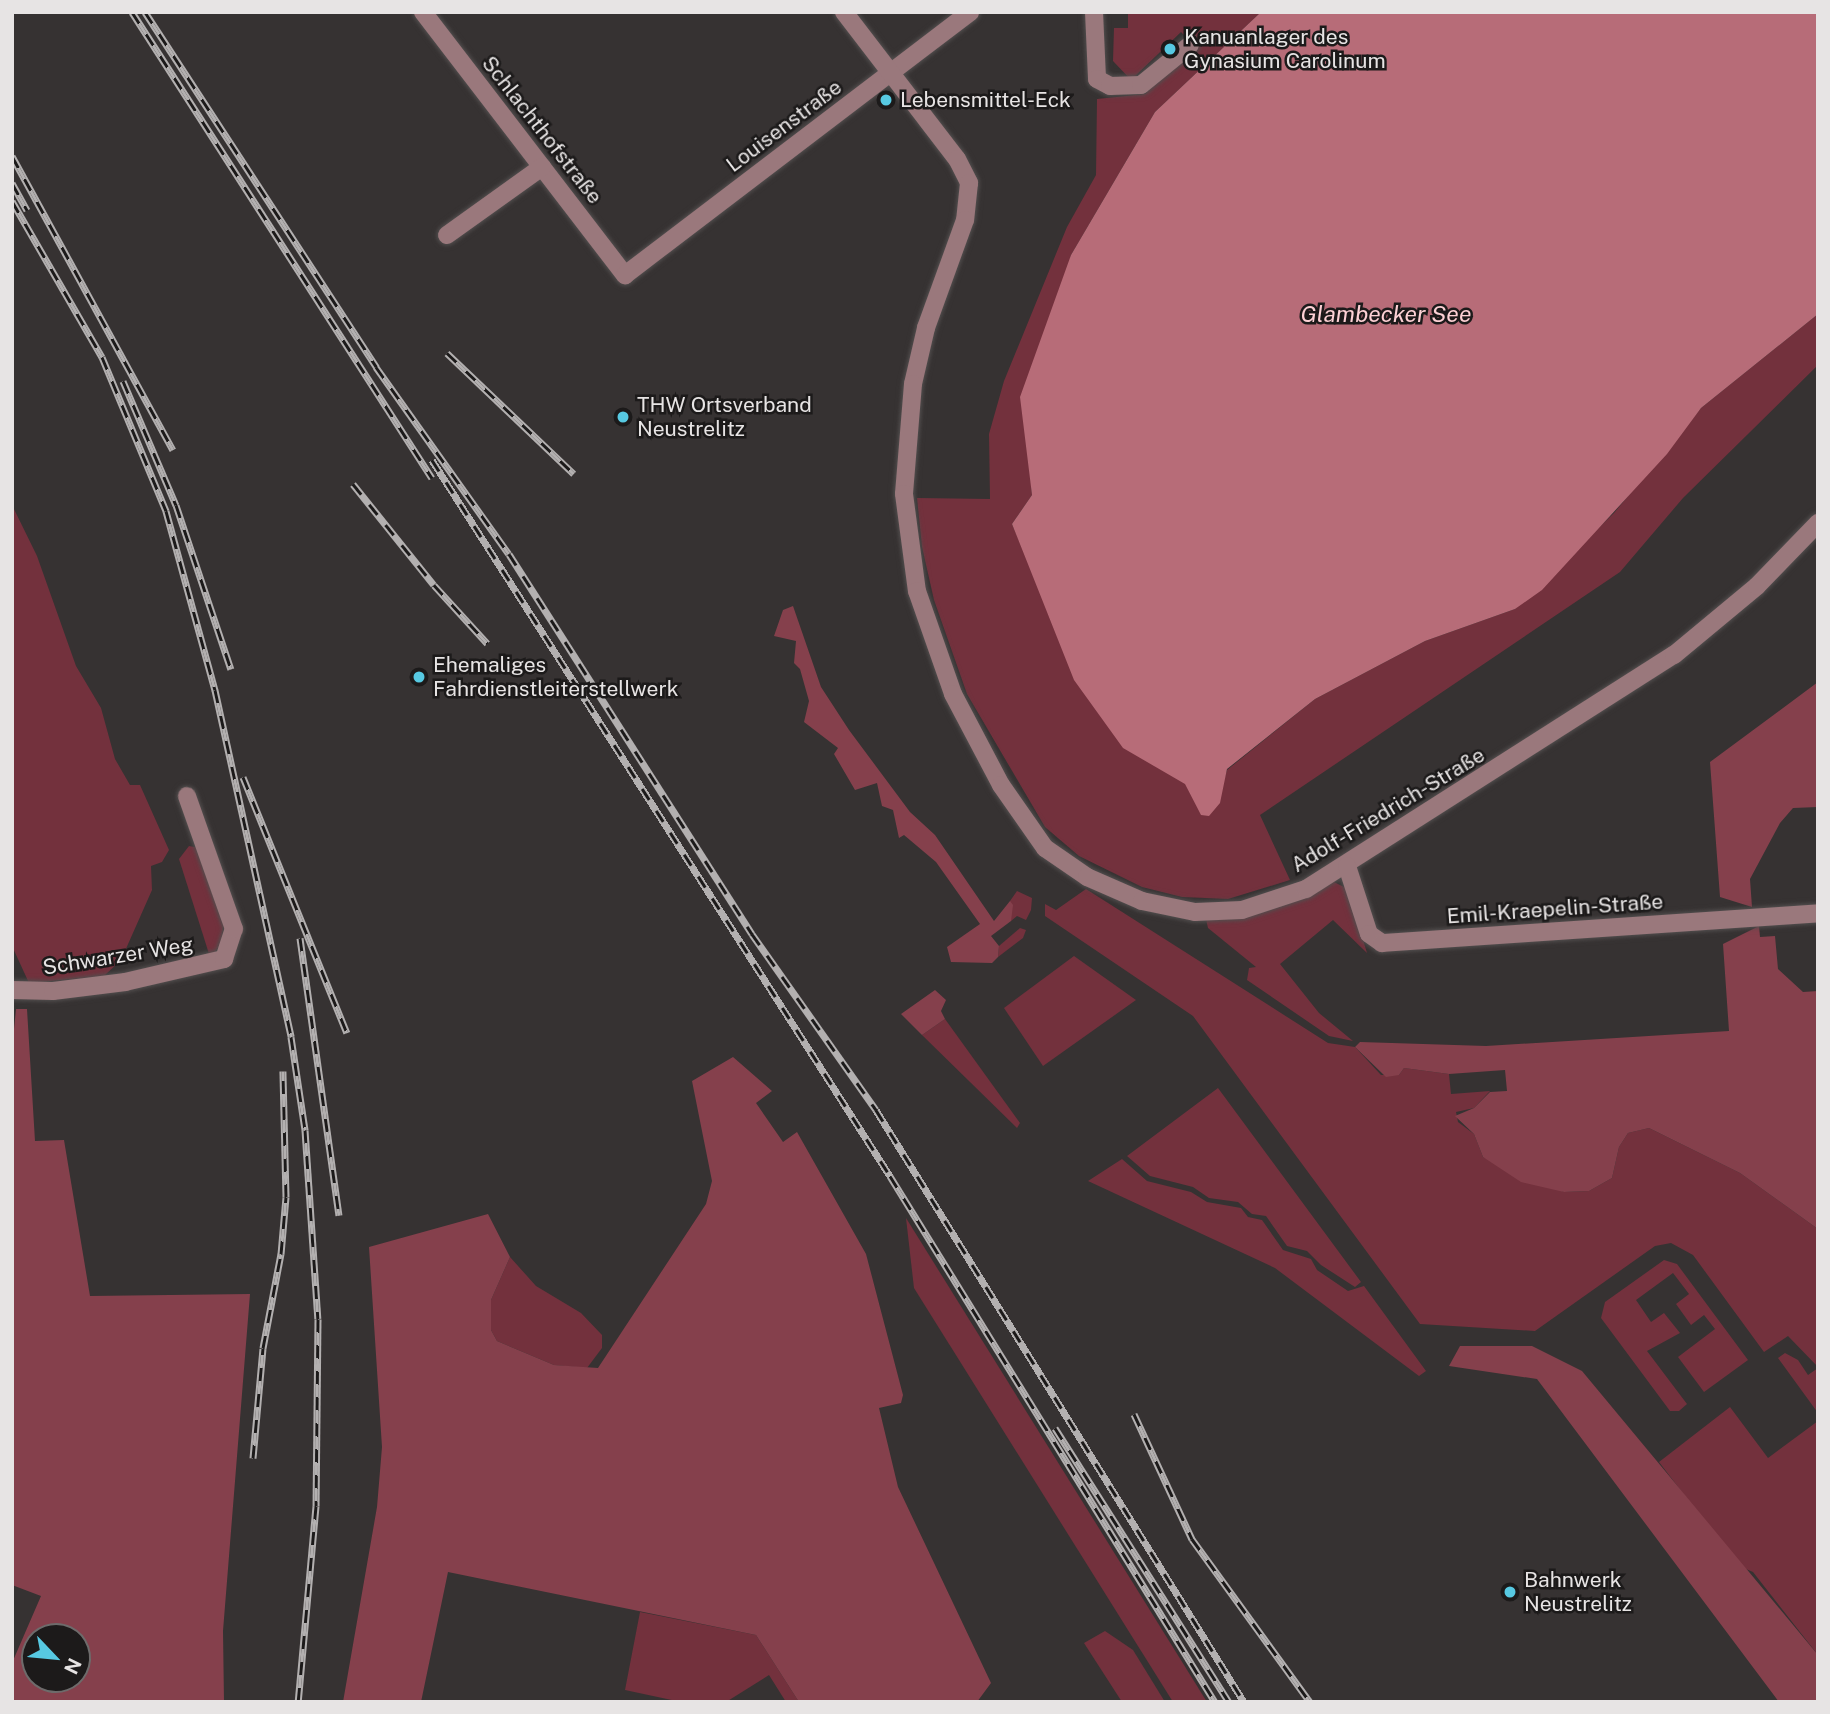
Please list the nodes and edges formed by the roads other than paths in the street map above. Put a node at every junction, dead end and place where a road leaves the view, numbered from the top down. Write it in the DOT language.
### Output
graph roads {
  1 [pos="423,12"];
  2 [pos="844,12"];
  3 [pos="970,12"];
  4 [pos="1094,12"];
  5 [pos="1190,45"];
  6 [pos="892,72"];
  7 [pos="542,167"];
  8 [pos="447,235"];
  9 [pos="625,275"];
  10 [pos="1818,523"];
  11 [pos="187,796"];
  12 [pos="1347,866"];
  13 [pos="1818,913"];
  14 [pos="12,990"];
  1 -- 7 [label="street, Schlachthofstraße"];
  2 -- 6 [label="street, Adolf-Friedrich-Straße"];
  3 -- 6 [label="street, Louisenstraße"];
  4 -- 5 [label="street"];
  6 -- 9 [label="street, Louisenstraße"];
  6 -- 12 [label="street, Adolf-Friedrich-Straße"];
  7 -- 8 [label="street"];
  7 -- 9 [label="street, Schlachthofstraße"];
  10 -- 12 [label="street, Adolf-Friedrich-Straße"];
  11 -- 14 [label="street, Schwarzer Weg"];
  12 -- 13 [label="street, Emil-Kraepelin-Straße"];
}
